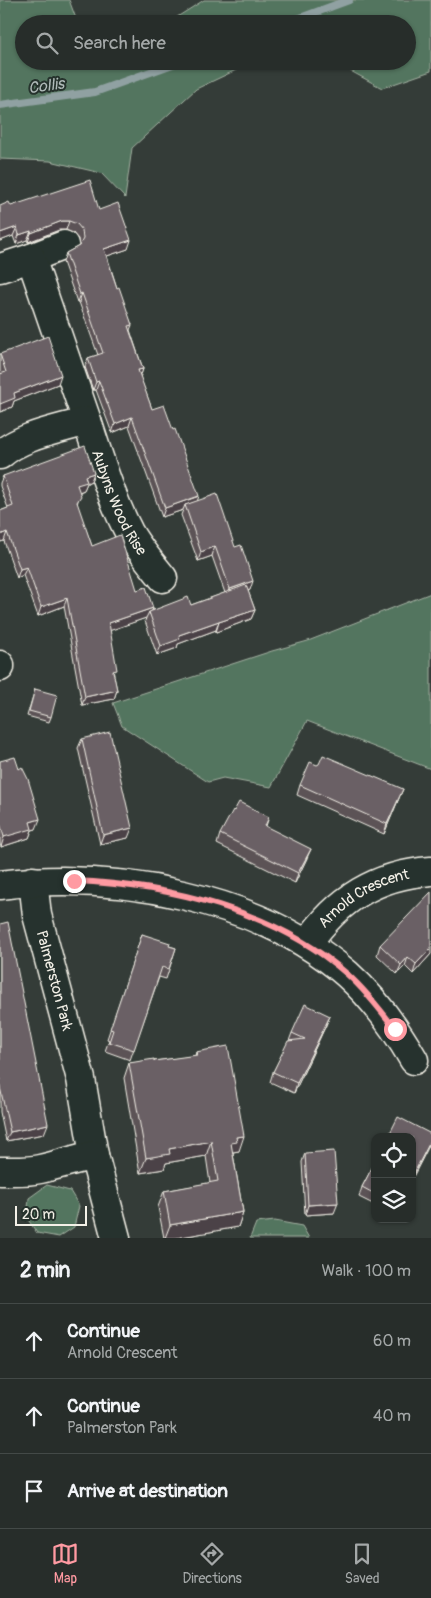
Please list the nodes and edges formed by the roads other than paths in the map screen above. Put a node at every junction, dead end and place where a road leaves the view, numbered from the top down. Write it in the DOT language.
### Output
graph roads {
  1 [pos="64,245"];
  2 [pos="31,258"];
  3 [pos="0,268"];
  4 [pos="87,421"];
  5 [pos="0,455"];
  6 [pos="163,578"];
  7 [pos="431,871"];
  8 [pos="33,881"];
  9 [pos="0,885"];
  10 [pos="307,944"];
  11 [pos="414,1060"];
  12 [pos="94,1155"];
  13 [pos="0,1171"];
  14 [pos="116,1238"];
  1 -- 2 [label="street"];
  2 -- 3 [label="street"];
  2 -- 4 [label="street, Aubyns Wood Rise"];
  4 -- 5 [label="street"];
  4 -- 6 [label="street, Aubyns Wood Rise"];
  7 -- 10 [label="street, Arnold Crescent"];
  8 -- 9 [label="street"];
  8 -- 10 [label="street, Arnold Crescent"];
  8 -- 12 [label="street, Palmerston Park"];
  10 -- 11 [label="street, Arnold Crescent"];
  12 -- 13 [label="street"];
  12 -- 14 [label="street, Palmerston Park"];
}
